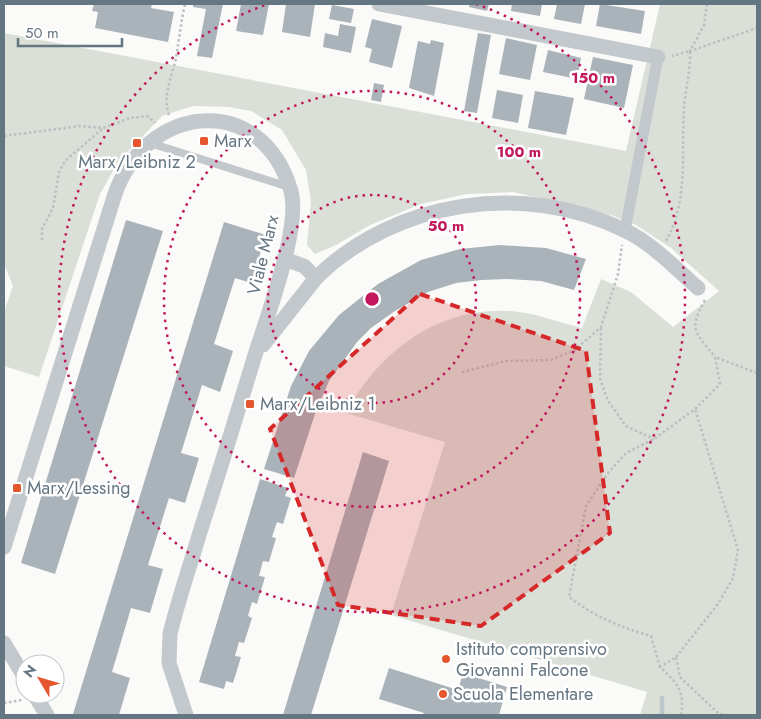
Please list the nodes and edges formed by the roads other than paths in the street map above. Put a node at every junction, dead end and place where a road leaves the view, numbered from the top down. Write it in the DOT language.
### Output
graph roads {
  1 [pos="379,4"];
  2 [pos="658,57"];
  3 [pos="150,143"];
  4 [pos="289,187"];
  5 [pos="625,230"];
  6 [pos="284,259"];
  7 [pos="316,278"];
  8 [pos="698,288"];
  9 [pos="255,356"];
  10 [pos="4,547"];
  11 [pos="4,643"];
  12 [pos="15,661"];
  13 [pos="40,704"];
  14 [pos="47,715"];
  15 [pos="186,715"];
  1 -- 2 [label="street"];
  2 -- 5 [label="street"];
  3 -- 4 [label="lane"];
  3 -- 4 [label="street, Viale Marx"];
  3 -- 10 [label="street, Viale Marx"];
  4 -- 6 [label="street, Viale Marx"];
  5 -- 7 [label="street"];
  5 -- 8 [label="street"];
  6 -- 7 [label="street"];
  6 -- 9 [label="street, Viale Marx"];
  7 -- 9 [label="street"];
  9 -- 15 [label="street, Viale Marx"];
  11 -- 12 [label="street"];
  13 -- 14 [label="street"];
}
